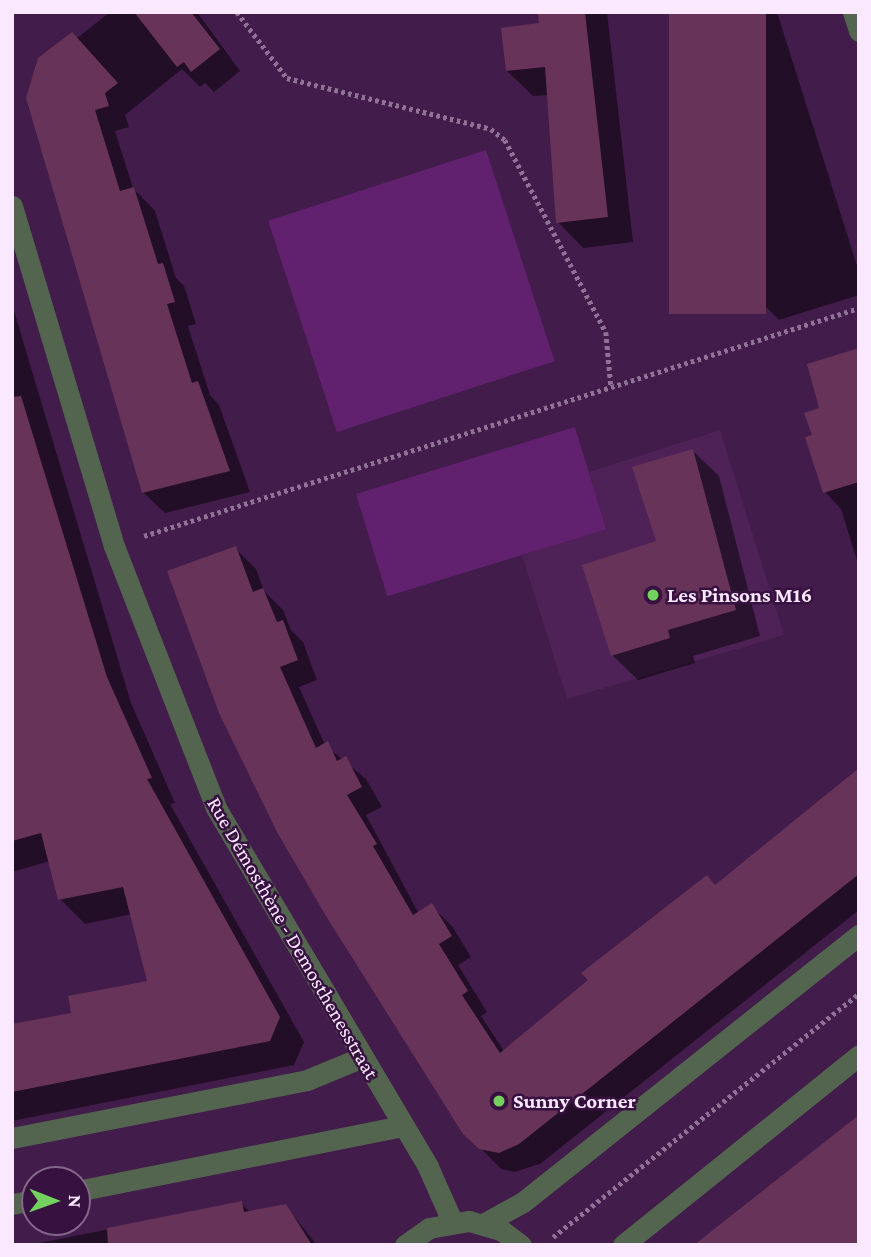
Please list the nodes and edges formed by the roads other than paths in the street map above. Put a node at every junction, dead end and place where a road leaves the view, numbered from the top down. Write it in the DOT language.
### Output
graph roads {
  1 [pos="853,12"];
  2 [pos="859,32"];
  3 [pos="12,206"];
  4 [pos="859,934"];
  5 [pos="859,1055"];
  6 [pos="360,1058"];
  7 [pos="402,1126"];
  8 [pos="12,1138"];
  9 [pos="91,1189"];
  10 [pos="452,1221"];
  11 [pos="485,1223"];
  12 [pos="405,1245"];
  13 [pos="521,1245"];
  14 [pos="623,1245"];
  1 -- 2 [label="street"];
  3 -- 6 [label="street, Rue Démosthène - Demosthenesstraat"];
  4 -- 11 [label="street"];
  5 -- 14 [label="street"];
  6 -- 7 [label="street, Rue Démosthène - Demosthenesstraat"];
  6 -- 8 [label="street"];
  7 -- 9 [label="street"];
  7 -- 10 [label="street, Rue Démosthène - Demosthenesstraat"];
  10 -- 11 [label="street"];
  10 -- 12 [label="street"];
  11 -- 13 [label="street"];
}
